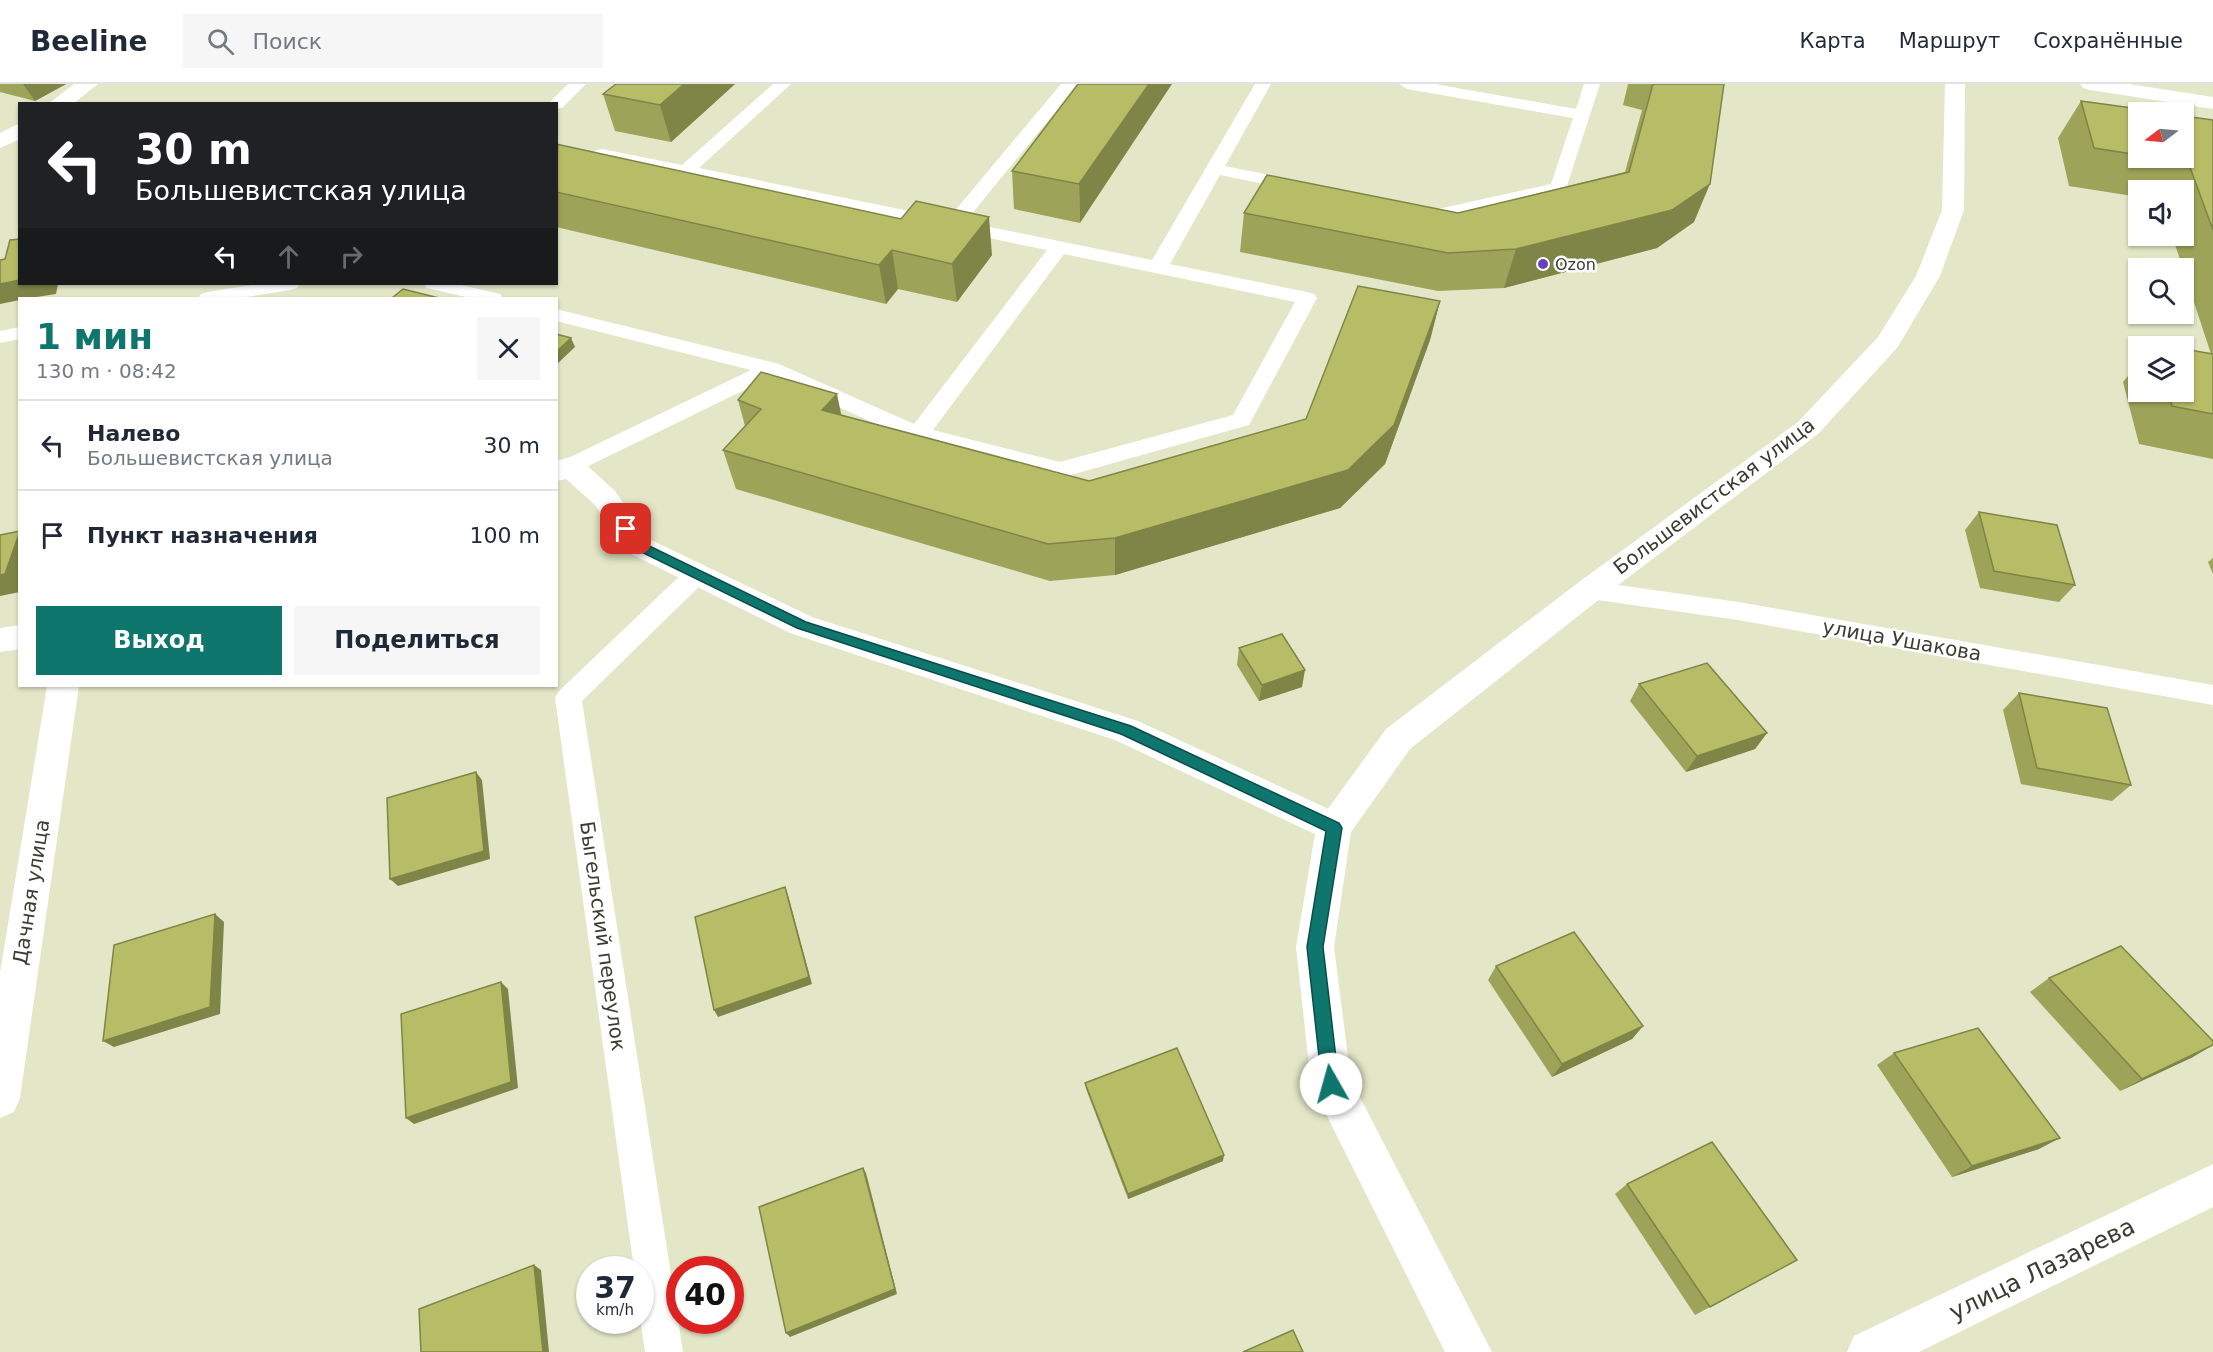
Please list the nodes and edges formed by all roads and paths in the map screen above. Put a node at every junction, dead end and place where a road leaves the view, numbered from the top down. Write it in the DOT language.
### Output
graph roads {
  1 [pos="88,84"];
  2 [pos="578,84"];
  3 [pos="783,84"];
  4 [pos="1070,84"];
  5 [pos="1263,84"];
  6 [pos="1407,84"];
  7 [pos="1592,84"];
  8 [pos="1955,84"];
  9 [pos="2090,84"];
  10 [pos="61,102"];
  11 [pos="558,102"];
  12 [pos="2213,104"];
  13 [pos="1583,115"];
  14 [pos="18,130"];
  15 [pos="0,142"];
  16 [pos="602,154"];
  17 [pos="1215,169"];
  18 [pos="686,171"];
  19 [pos="1320,191"];
  20 [pos="1403,207"];
  21 [pos="953,225"];
  22 [pos="1059,247"];
  23 [pos="1158,267"];
  24 [pos="284,285"];
  25 [pos="438,285"];
  26 [pos="214,297"];
  27 [pos="489,297"];
  28 [pos="558,316"];
  29 [pos="18,333"];
  30 [pos="0,337"];
  31 [pos="771,369"];
  32 [pos="918,434"];
  33 [pos="563,469"];
  34 [pos="697,574"];
  35 [pos="1590,590"];
  36 [pos="18,637"];
  37 [pos="0,640"];
  38 [pos="63,687"];
  39 [pos="2213,695"];
  40 [pos="1334,828"];
  41 [pos="0,1098"];
  42 [pos="2213,1185"];
  43 [pos="664,1352"];
  44 [pos="1469,1352"];
  45 [pos="1870,1352"];
  1 -- 10 [label="street"];
  2 -- 11 [label="lane"];
  3 -- 18 [label="lane"];
  4 -- 21 [label="lane"];
  5 -- 17 [label="lane"];
  6 -- 13 [label="lane"];
  7 -- 13 [label="lane"];
  8 -- 35 [label="street, Большевистская улица"];
  9 -- 12 [label="street"];
  13 -- 20 [label="lane"];
  14 -- 15 [label="street"];
  16 -- 18 [label="lane"];
  17 -- 19 [label="lane"];
  17 -- 23 [label="lane"];
  18 -- 21 [label="lane"];
  21 -- 22 [label="lane"];
  22 -- 23 [label="lane"];
  22 -- 32 [label="lane"];
  23 -- 32 [label="lane"];
  24 -- 26 [label="lane"];
  25 -- 27 [label="lane"];
  28 -- 31 [label="lane"];
  29 -- 30 [label="lane"];
  31 -- 32 [label="lane"];
  31 -- 33 [label="lane"];
  33 -- 34 [label="street"];
  34 -- 40 [label="street"];
  34 -- 43 [label="lane, Быгельский переулок"];
  35 -- 39 [label="lane, улица Ушакова"];
  35 -- 40 [label="street, Большевистская улица"];
  36 -- 37 [label="street"];
  38 -- 41 [label="street, Дачная улица"];
  40 -- 44 [label="street, Большевистская улица"];
  42 -- 45 [label="street, улица Лазарева"];
}
